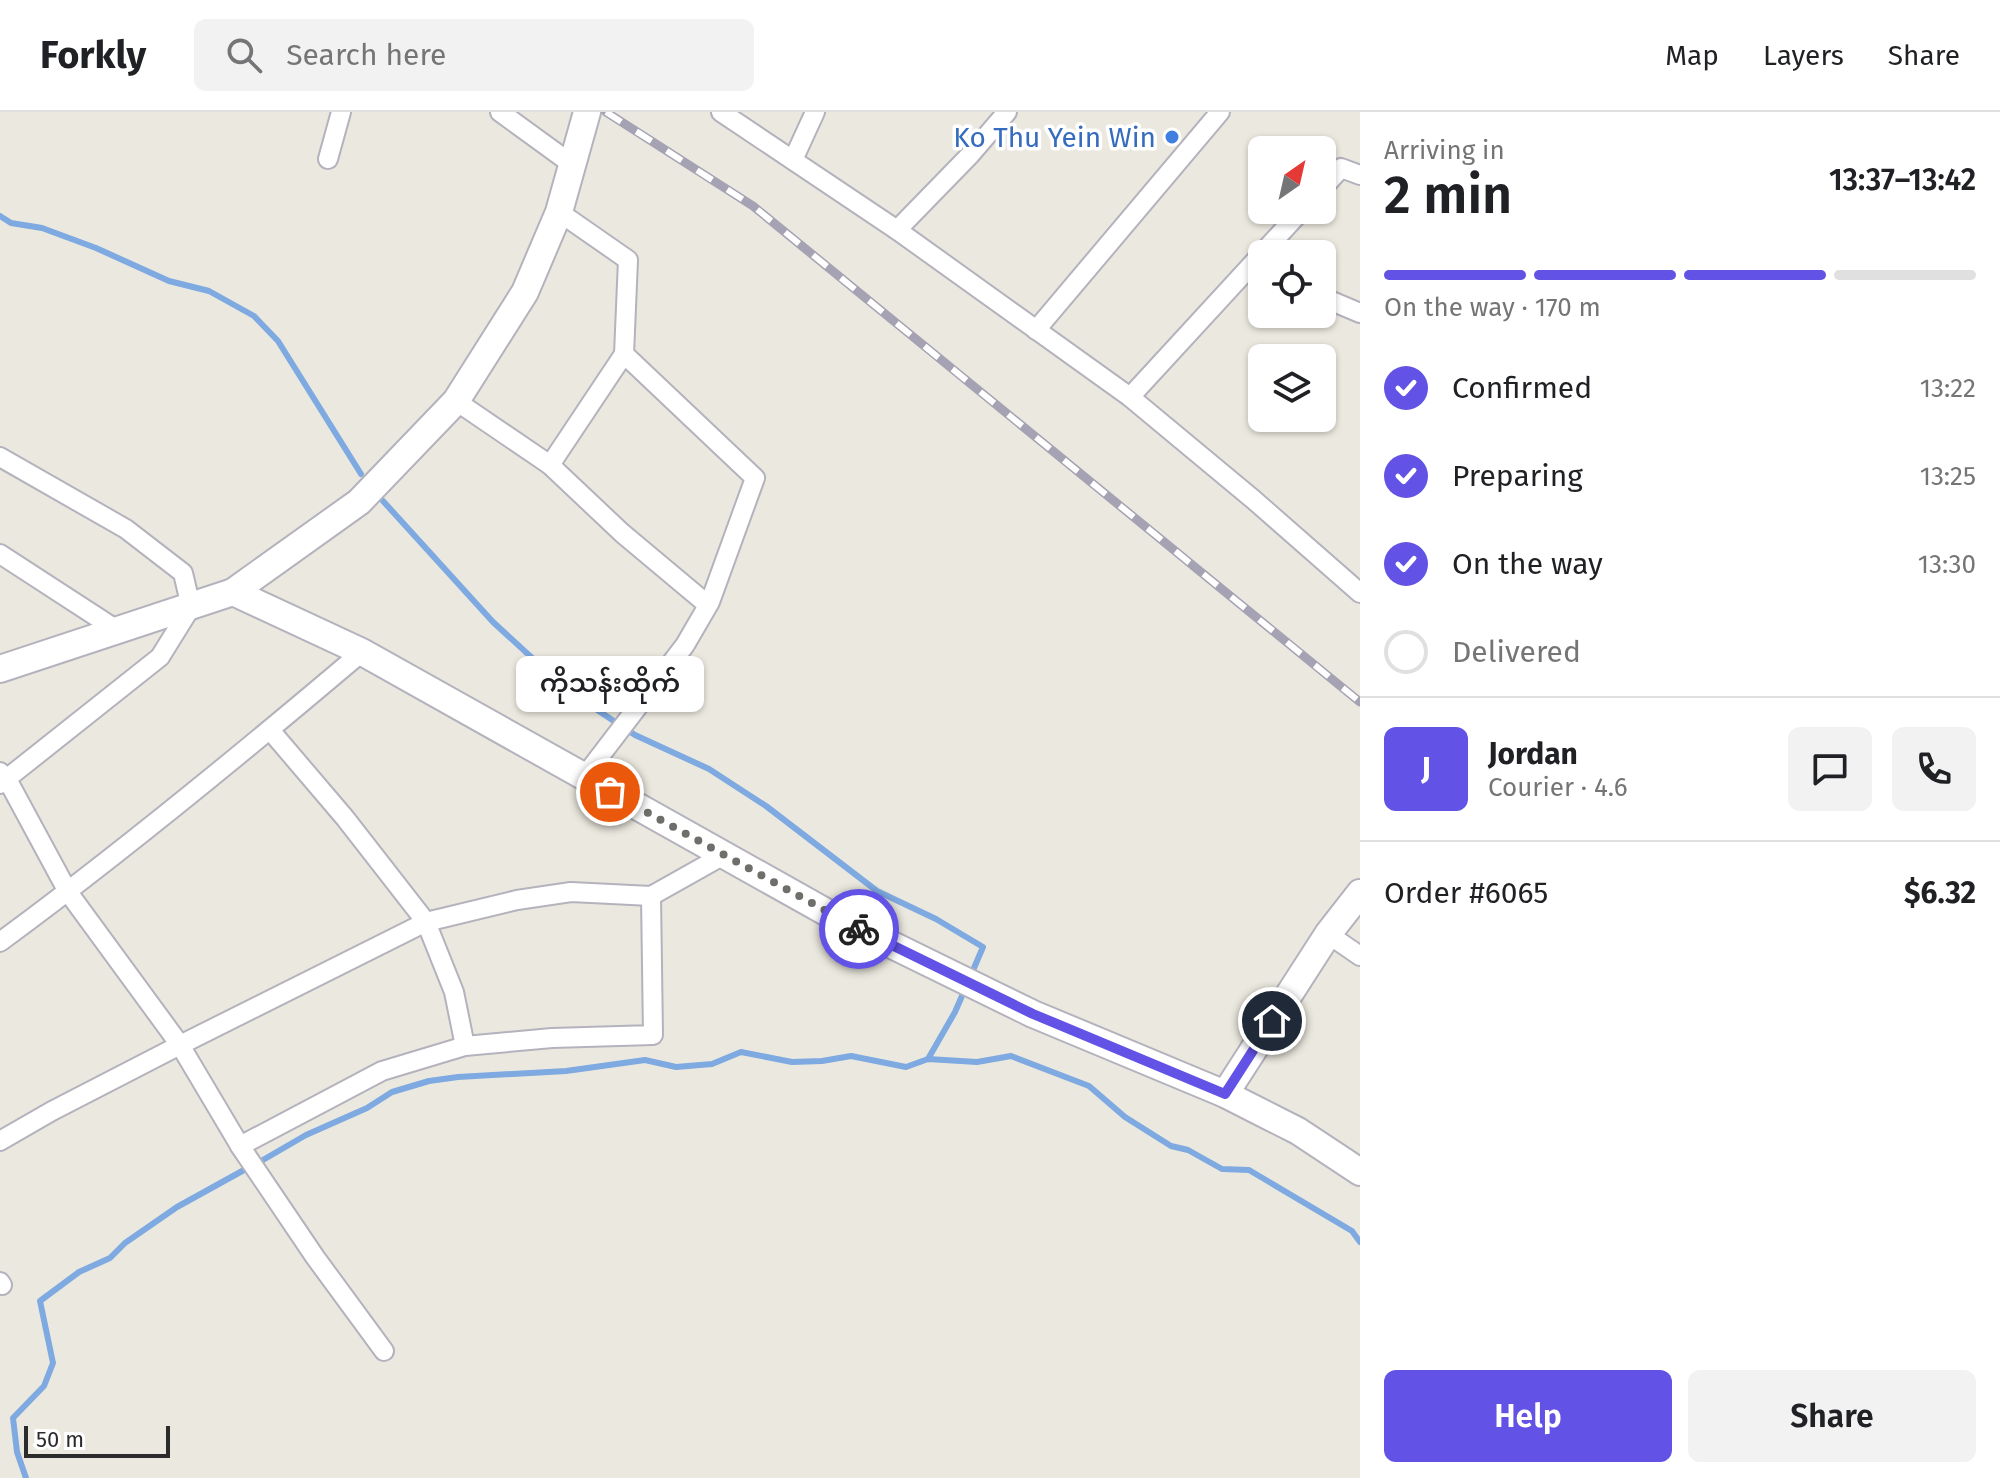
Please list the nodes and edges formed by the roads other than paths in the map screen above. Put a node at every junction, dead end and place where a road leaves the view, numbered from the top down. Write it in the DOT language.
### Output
graph roads {
  1 [pos="341,112"];
  2 [pos="500,112"];
  3 [pos="587,112"];
  4 [pos="721,112"];
  5 [pos="815,112"];
  6 [pos="1007,112"];
  7 [pos="1220,112"];
  8 [pos="741,118"];
  9 [pos="328,159"];
  10 [pos="793,160"];
  11 [pos="570,170"];
  12 [pos="1336,174"];
  13 [pos="1360,175"];
  14 [pos="559,212"];
  15 [pos="1291,224"];
  16 [pos="897,230"];
  17 [pos="1279,240"];
  18 [pos="1248,278"];
  19 [pos="1336,303"];
  20 [pos="1360,313"];
  21 [pos="1036,330"];
  22 [pos="624,354"];
  23 [pos="1130,397"];
  24 [pos="456,401"];
  25 [pos="0,457"];
  26 [pos="550,465"];
  27 [pos="0,554"];
  28 [pos="233,592"];
  29 [pos="1360,593"];
  30 [pos="708,605"];
  31 [pos="191,607"];
  32 [pos="117,630"];
  33 [pos="362,652"];
  34 [pos="0,669"];
  35 [pos="270,730"];
  36 [pos="584,777"];
  37 [pos="2,778"];
  38 [pos="724,855"];
  39 [pos="68,892"];
  40 [pos="1360,893"];
  41 [pos="651,896"];
  42 [pos="426,922"];
  43 [pos="1328,934"];
  44 [pos="0,942"];
  45 [pos="1360,956"];
  46 [pos="180,1045"];
  47 [pos="465,1046"];
  48 [pos="1225,1094"];
  49 [pos="0,1141"];
  50 [pos="240,1146"];
  51 [pos="1360,1172"];
  52 [pos="384,1351"];
  1 -- 9 [label="street"];
  2 -- 11 [label="street"];
  3 -- 11 [label="street"];
  4 -- 8 [label="street"];
  5 -- 10 [label="street"];
  6 -- 16 [label="street"];
  7 -- 21 [label="street"];
  8 -- 10 [label="street"];
  10 -- 16 [label="street"];
  11 -- 14 [label="street"];
  12 -- 13 [label="street"];
  14 -- 22 [label="street"];
  14 -- 24 [label="street"];
  15 -- 17 [label="street"];
  16 -- 21 [label="street"];
  18 -- 23 [label="street"];
  19 -- 20 [label="street"];
  21 -- 23 [label="street"];
  22 -- 26 [label="street"];
  22 -- 30 [label="street"];
  23 -- 29 [label="street"];
  24 -- 26 [label="street"];
  24 -- 28 [label="street"];
  25 -- 31 [label="street"];
  26 -- 30 [label="street"];
  27 -- 32 [label="street"];
  28 -- 31 [label="street"];
  28 -- 33 [label="street"];
  30 -- 36 [label="street"];
  31 -- 32 [label="street"];
  31 -- 37 [label="street"];
  32 -- 34 [label="street"];
  33 -- 35 [label="street"];
  33 -- 36 [label="street"];
  35 -- 39 [label="street"];
  35 -- 42 [label="street"];
  36 -- 38 [label="street"];
  37 -- 39 [label="street"];
  38 -- 41 [label="street"];
  38 -- 48 [label="street"];
  39 -- 44 [label="street"];
  39 -- 46 [label="street"];
  40 -- 43 [label="street"];
  41 -- 42 [label="street"];
  41 -- 47 [label="street"];
  42 -- 46 [label="street"];
  42 -- 47 [label="street"];
  43 -- 45 [label="street"];
  43 -- 48 [label="street"];
  46 -- 49 [label="street"];
  46 -- 50 [label="street"];
  47 -- 50 [label="street"];
  48 -- 51 [label="street"];
  50 -- 52 [label="street"];
}
